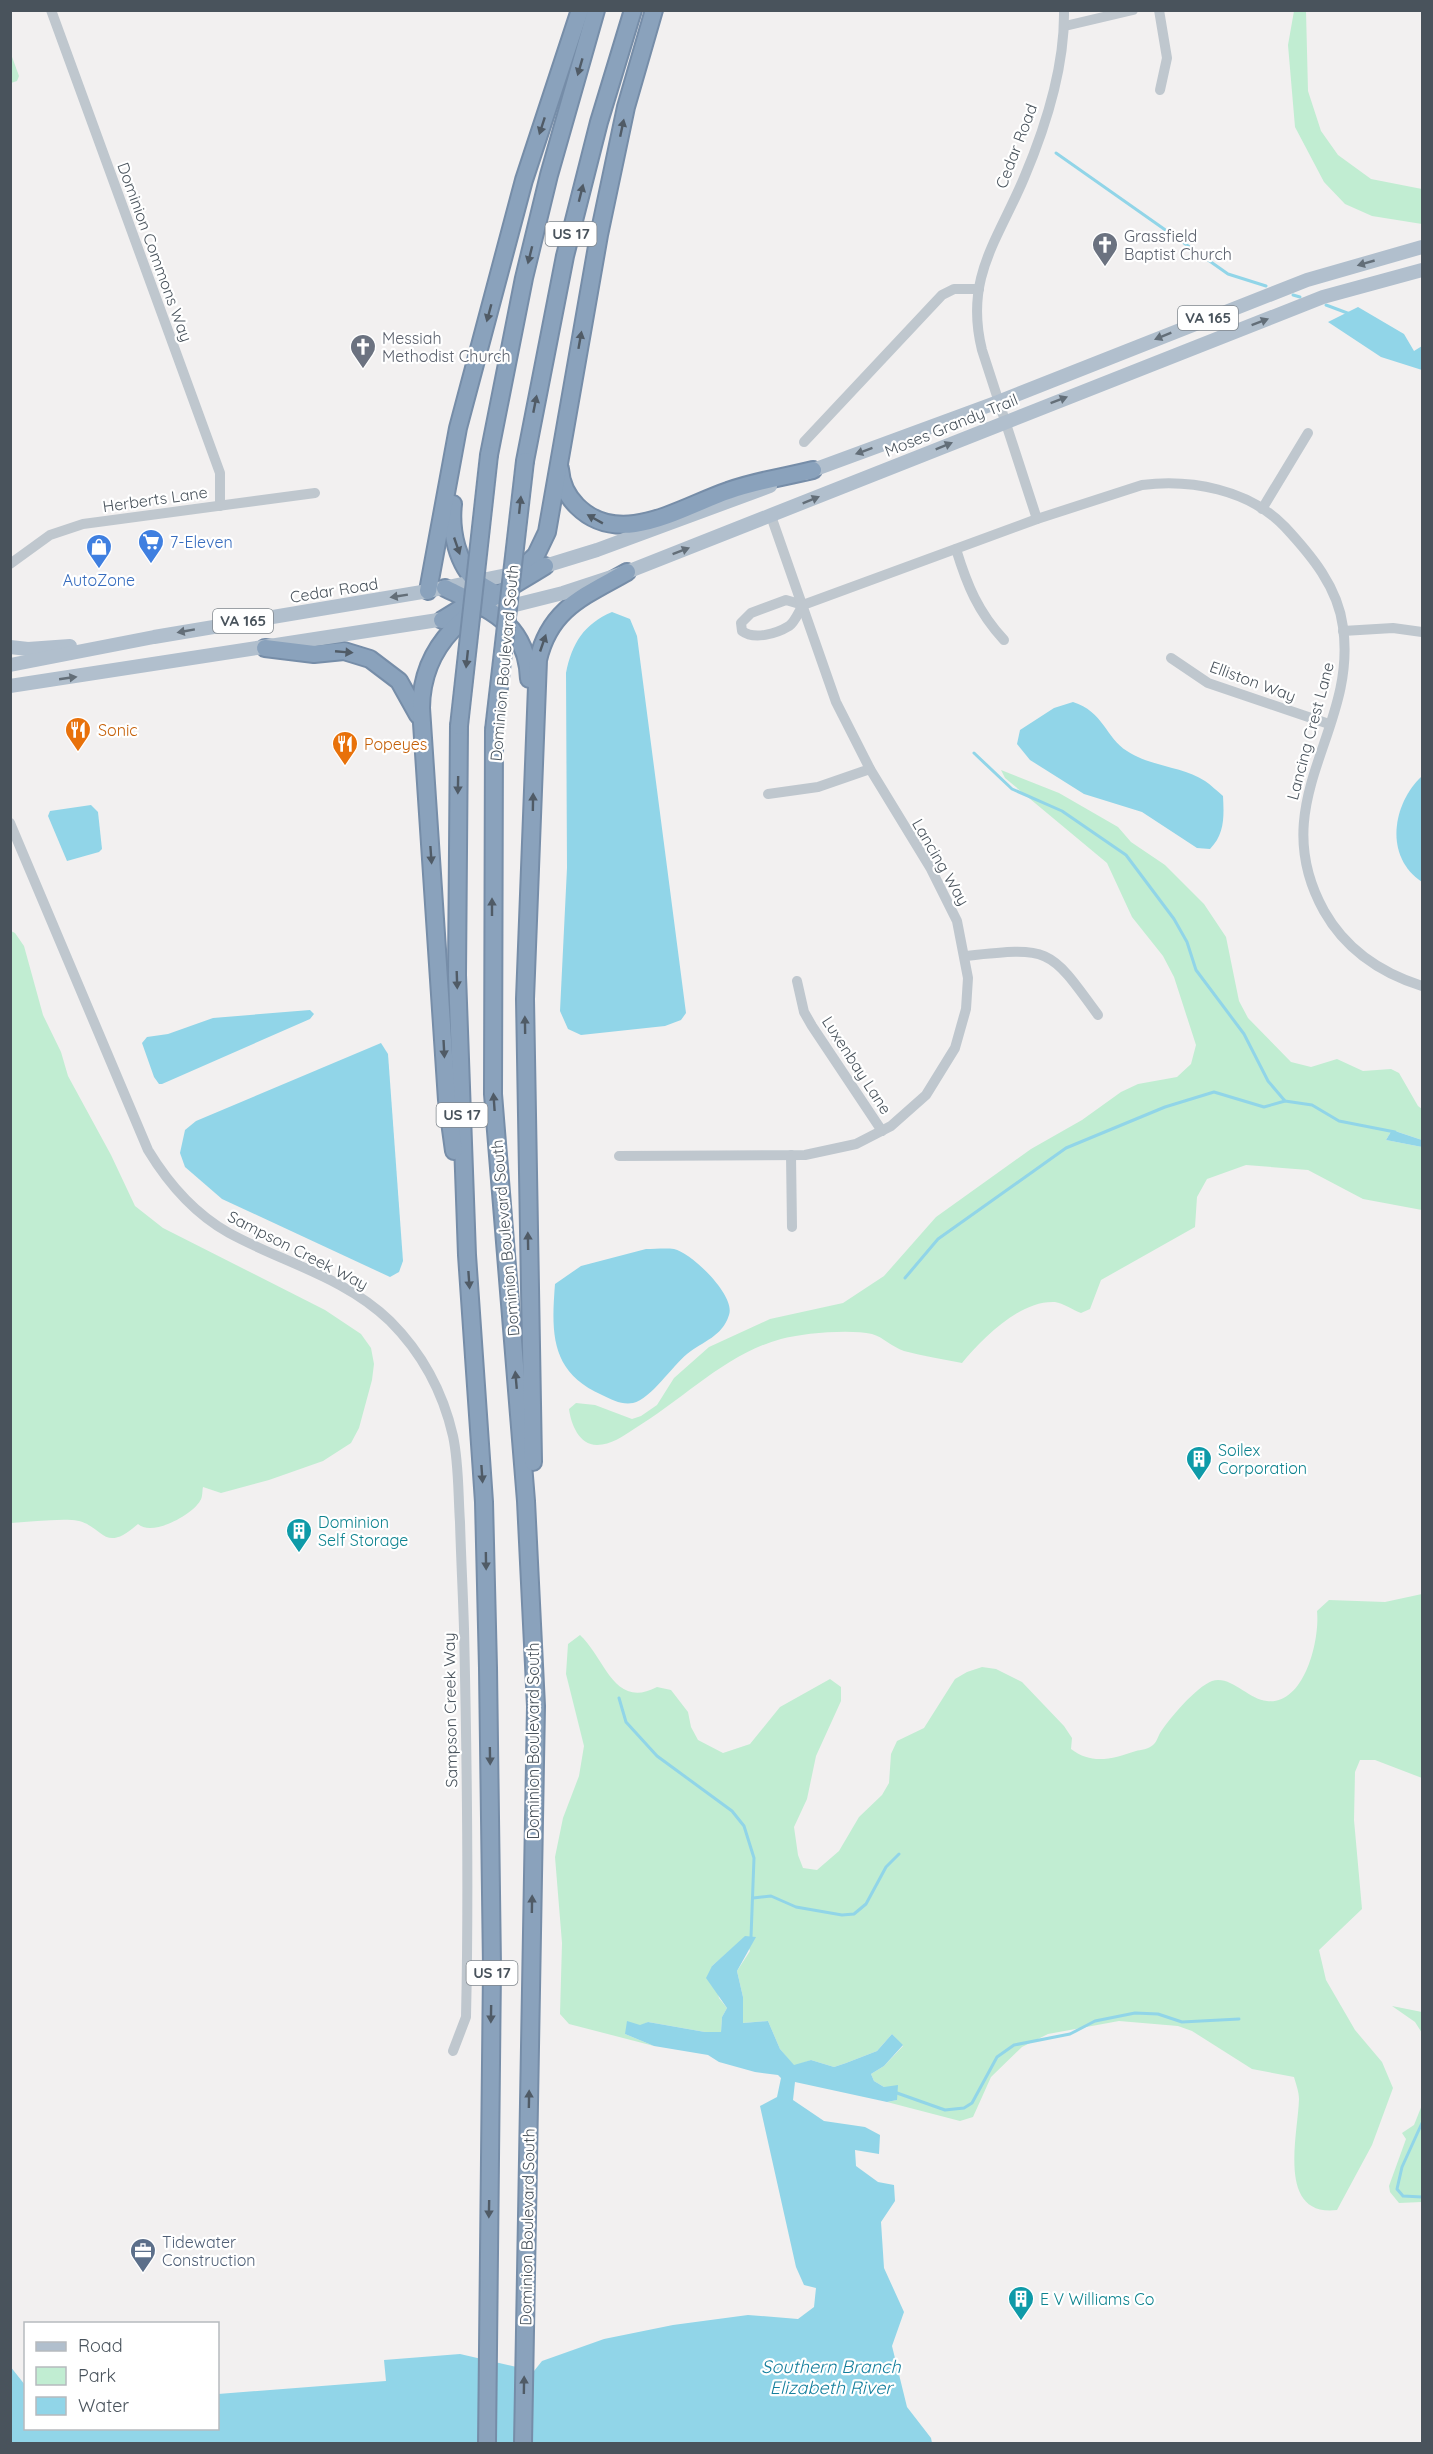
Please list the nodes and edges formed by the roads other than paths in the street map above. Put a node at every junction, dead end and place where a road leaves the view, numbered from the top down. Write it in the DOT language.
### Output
graph roads {
  1 [pos="51,10"];
  2 [pos="580,10"];
  3 [pos="596,10"];
  4 [pos="633,10"];
  5 [pos="654,10"];
  6 [pos="1064,10"];
  7 [pos="1133,10"];
  8 [pos="1160,10"];
  9 [pos="1065,26"];
  10 [pos="1160,90"];
  11 [pos="1422,247"];
  12 [pos="1422,270"];
  13 [pos="979,288"];
  14 [pos="481,344"];
  15 [pos="998,402"];
  16 [pos="1004,421"];
  17 [pos="1308,433"];
  18 [pos="804,442"];
  19 [pos="560,459"];
  20 [pos="813,470"];
  21 [pos="315,493"];
  22 [pos="220,506"];
  23 [pos="1262,508"];
  24 [pos="771,516"];
  25 [pos="1037,519"];
  26 [pos="956,549"];
  27 [pos="10,564"];
  28 [pos="544,566"];
  29 [pos="520,572"];
  30 [pos="627,572"];
  31 [pos="446,588"];
  32 [pos="489,589"];
  33 [pos="428,591"];
  34 [pos="803,605"];
  35 [pos="516,606"];
  36 [pos="478,608"];
  37 [pos="442,620"];
  38 [pos="1344,631"];
  39 [pos="1422,632"];
  40 [pos="1004,640"];
  41 [pos="102,646"];
  42 [pos="10,647"];
  43 [pos="265,648"];
  44 [pos="1171,658"];
  45 [pos="10,664"];
  46 [pos="10,686"];
  47 [pos="1329,724"];
  48 [pos="423,734"];
  49 [pos="533,743"];
  50 [pos="870,769"];
  51 [pos="768,794"];
  52 [pos="10,823"];
  53 [pos="966,956"];
  54 [pos="797,981"];
  55 [pos="1422,986"];
  56 [pos="1098,1015"];
  57 [pos="882,1131"];
  58 [pos="790,1155"];
  59 [pos="619,1156"];
  60 [pos="792,1227"];
  61 [pos="467,1255"];
  62 [pos="530,1501"];
  63 [pos="453,2051"];
  64 [pos="487,2444"];
  65 [pos="523,2444"];
  1 -- 22 [label="street, Dominion Commons Way"];
  2 -- 14 [label="highway, one-way"];
  3 -- 61 [label="highway, Dominion Boulevard South / US 17, one-way, bridge"];
  62 -- 4 [label="highway, Dominion Boulevard South / US 17, one-way, bridge"];
  19 -- 5 [label="highway, one-way"];
  6 -- 9 [label="street, Cedar Road"];
  7 -- 9 [label="street"];
  8 -- 10 [label="street"];
  9 -- 13 [label="street, Cedar Road"];
  11 -- 15 [label="main road, Moses Grandy Trail / VA 165, one-way"];
  16 -- 12 [label="main road, Moses Grandy Trail / VA 165, one-way"];
  13 -- 15 [label="street, Cedar Road"];
  13 -- 18 [label="street"];
  14 -- 32 [label="highway, one-way"];
  14 -- 33 [label="highway"];
  15 -- 16 [label="street, Cedar Road"];
  15 -- 20 [label="main road, Moses Grandy Trail / VA 165, one-way"];
  24 -- 16 [label="main road, Moses Grandy Trail / VA 165, one-way"];
  16 -- 25 [label="street, Cedar Road"];
  17 -- 23 [label="street"];
  20 -- 19 [label="highway, one-way"];
  19 -- 29 [label="highway"];
  20 -- 28 [label="main road, Moses Grandy Trail / VA 165"];
  21 -- 22 [label="street, Herberts Lane"];
  22 -- 27 [label="street, Herberts Lane"];
  23 -- 25 [label="street, Lancing Crest Lane"];
  23 -- 38 [label="street, Lancing Crest Lane"];
  30 -- 24 [label="main road, Moses Grandy Trail / VA 165, one-way"];
  24 -- 34 [label="street, Lancing Way"];
  25 -- 26 [label="street, Lancing Crest Lane"];
  26 -- 34 [label="street, Lancing Crest Lane"];
  26 -- 40 [label="street"];
  28 -- 29 [label="main road, Moses Grandy Trail / VA 165"];
  28 -- 32 [label="highway"];
  29 -- 32 [label="highway"];
  30 -- 35 [label="main road, Moses Grandy Trail / VA 165"];
  49 -- 30 [label="highway, one-way"];
  31 -- 32 [label="main road, Cedar Road / VA 165"];
  31 -- 33 [label="main road, Cedar Road / VA 165"];
  31 -- 36 [label="highway"];
  32 -- 35 [label="highway"];
  32 -- 36 [label="highway"];
  33 -- 41 [label="main road, Cedar Road / VA 165, one-way"];
  34 -- 34 [label="street"];
  34 -- 50 [label="street, Lancing Way"];
  35 -- 36 [label="main road, Moses Grandy Trail / VA 165"];
  36 -- 37 [label="highway"];
  36 -- 48 [label="highway"];
  36 -- 49 [label="highway"];
  37 -- 43 [label="main road, VA 165"];
  38 -- 39 [label="street"];
  38 -- 47 [label="street, Lancing Crest Lane"];
  41 -- 42 [label="main road"];
  41 -- 45 [label="main road, Cedar Road / VA 165"];
  46 -- 43 [label="main road, VA 165, one-way"];
  43 -- 48 [label="highway, one-way"];
  44 -- 47 [label="street, Elliston Way"];
  47 -- 55 [label="street, Lancing Crest Lane"];
  48 -- 61 [label="highway, one-way"];
  62 -- 49 [label="highway, one-way"];
  50 -- 51 [label="street"];
  50 -- 53 [label="street, Lancing Way"];
  52 -- 63 [label="street, Sampson Creek Way"];
  53 -- 56 [label="street"];
  53 -- 57 [label="street, Lancing Way"];
  54 -- 57 [label="street, Luxenbay Lane"];
  57 -- 58 [label="street, Lancing Way"];
  58 -- 59 [label="street, Lancing Way"];
  58 -- 60 [label="street"];
  61 -- 64 [label="highway, Dominion Boulevard South / US 17, one-way"];
  65 -- 62 [label="highway, Dominion Boulevard South / US 17, one-way"];
}
